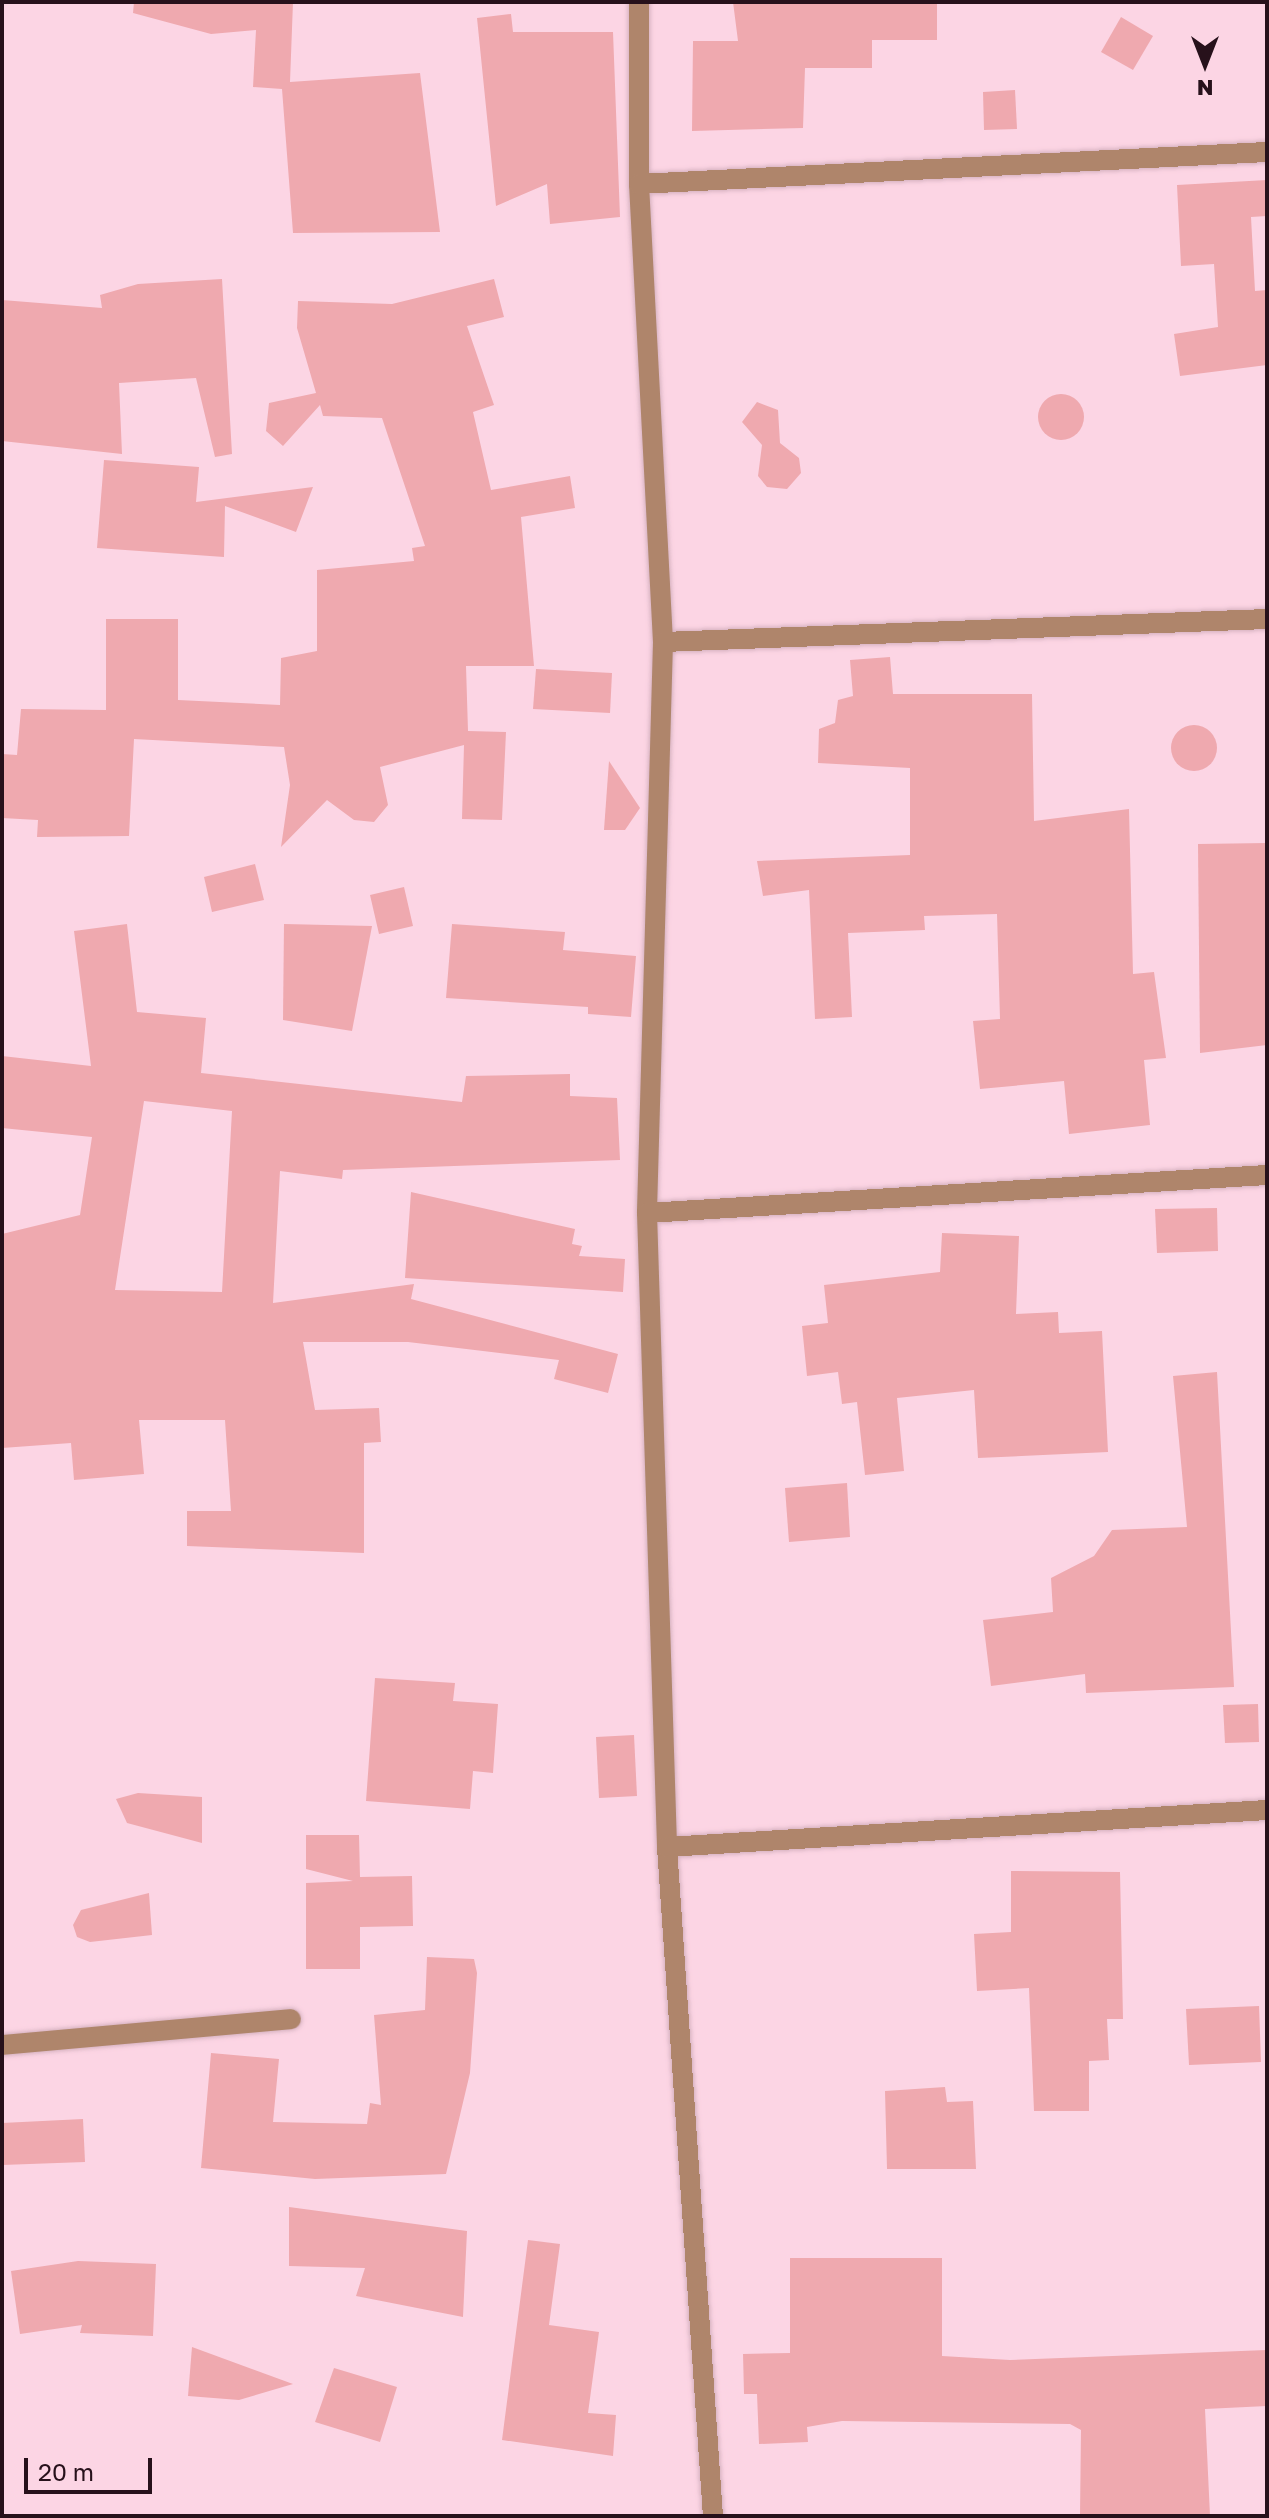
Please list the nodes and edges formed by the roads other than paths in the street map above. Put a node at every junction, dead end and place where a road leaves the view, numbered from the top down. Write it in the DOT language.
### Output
graph roads {
  1 [pos="639,2"];
  2 [pos="1267,152"];
  3 [pos="639,184"];
  4 [pos="1267,619"];
  5 [pos="663,642"];
  6 [pos="1267,1175"];
  7 [pos="647,1213"];
  8 [pos="1267,1810"];
  9 [pos="667,1847"];
  10 [pos="291,2019"];
  11 [pos="2,2045"];
  12 [pos="713,2516"];
  1 -- 3 [label="street"];
  2 -- 3 [label="street"];
  3 -- 5 [label="street"];
  4 -- 5 [label="street"];
  5 -- 7 [label="street"];
  6 -- 7 [label="street"];
  7 -- 9 [label="street"];
  8 -- 9 [label="street"];
  9 -- 12 [label="street"];
  10 -- 11 [label="street"];
}
